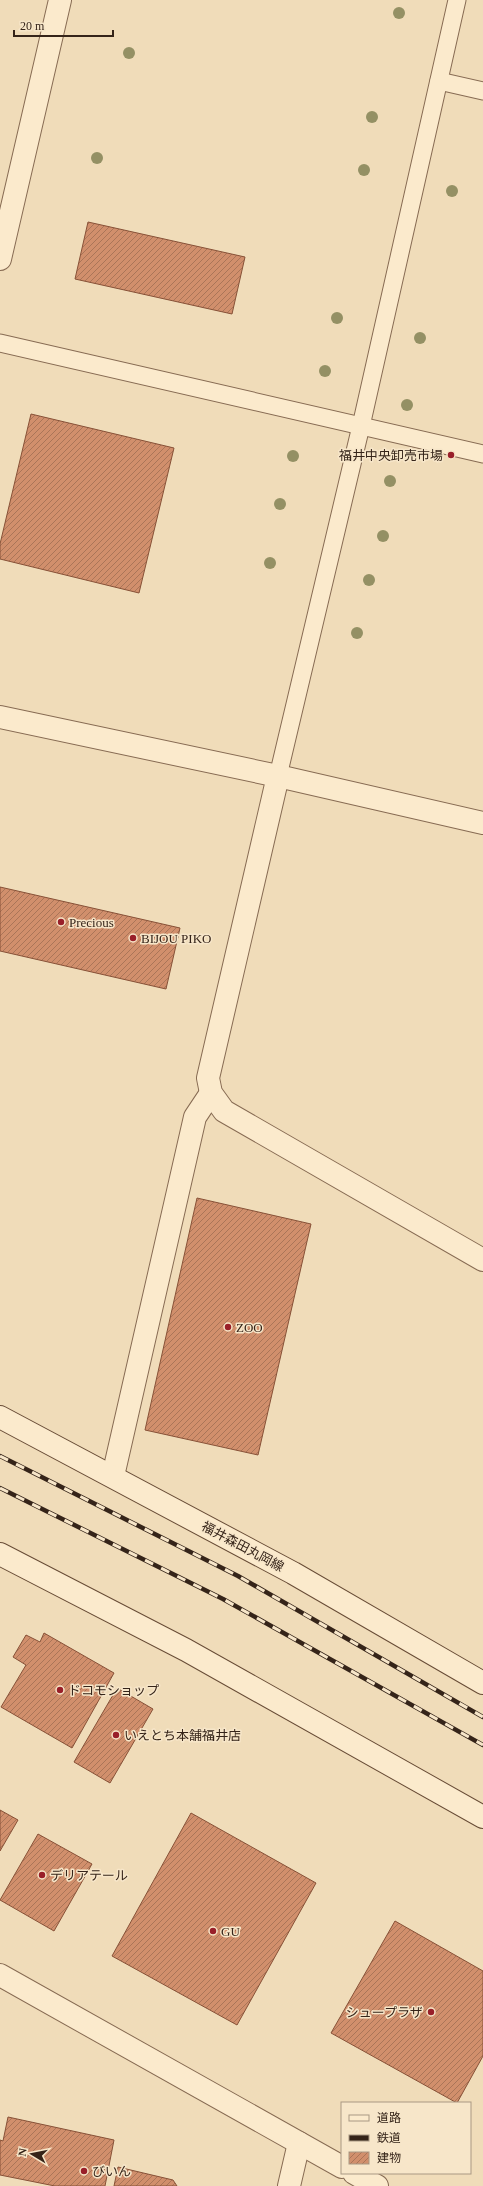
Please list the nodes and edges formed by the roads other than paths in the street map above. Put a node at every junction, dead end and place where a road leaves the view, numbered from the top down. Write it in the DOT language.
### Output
graph roads {
  1 [pos="60,0"];
  2 [pos="457,0"];
  3 [pos="439,81"];
  4 [pos="483,91"];
  5 [pos="0,259"];
  6 [pos="0,343"];
  7 [pos="361,426"];
  8 [pos="483,454"];
  9 [pos="0,717"];
  10 [pos="278,776"];
  11 [pos="483,823"];
  12 [pos="211,1092"];
  13 [pos="483,1260"];
  14 [pos="0,1417"];
  15 [pos="114,1476"];
  16 [pos="0,1554"];
  17 [pos="483,1683"];
  18 [pos="483,1817"];
  19 [pos="0,1975"];
  20 [pos="299,2143"];
  21 [pos="341,2165"];
  22 [pos="356,2174"];
  23 [pos="289,2186"];
  24 [pos="377,2186"];
  1 -- 5 [label="street"];
  2 -- 3 [label="lane"];
  3 -- 4 [label="lane"];
  3 -- 7 [label="lane"];
  6 -- 7 [label="lane"];
  7 -- 8 [label="lane"];
  7 -- 10 [label="lane"];
  9 -- 10 [label="street"];
  10 -- 11 [label="street"];
  10 -- 12 [label="street"];
  12 -- 13 [label="street"];
  12 -- 15 [label="street"];
  14 -- 15 [label="street, 福井森田丸岡線"];
  15 -- 17 [label="street, 福井森田丸岡線"];
  16 -- 18 [label="street"];
  19 -- 20 [label="street"];
  20 -- 21 [label="street"];
  20 -- 23 [label="street"];
  22 -- 24 [label="street"];
}
